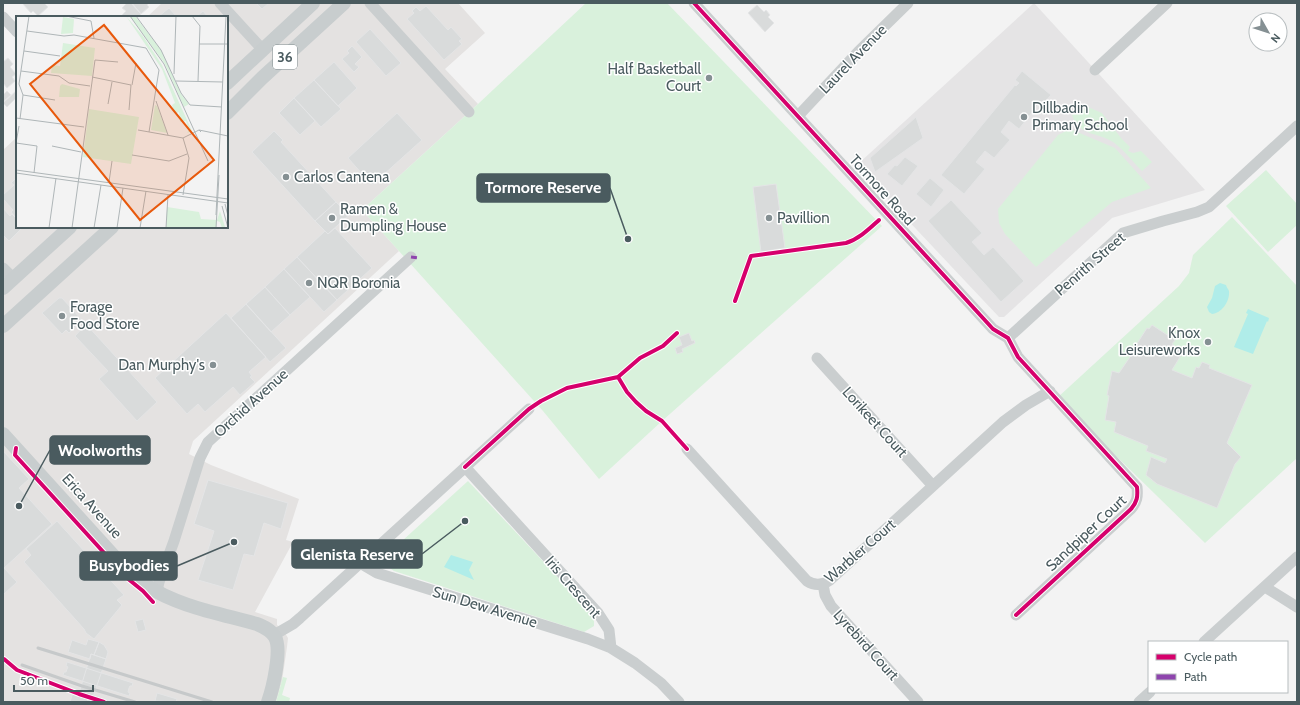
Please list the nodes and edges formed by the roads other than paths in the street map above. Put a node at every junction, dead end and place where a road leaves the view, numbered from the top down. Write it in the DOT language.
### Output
graph roads {
  1 [pos="220,3"];
  2 [pos="313,3"];
  3 [pos="344,3"];
  4 [pos="370,3"];
  5 [pos="694,3"];
  6 [pos="908,3"];
  7 [pos="1167,3"];
  8 [pos="3,17"];
  9 [pos="16,31"];
  10 [pos="263,50"];
  11 [pos="1095,70"];
  12 [pos="228,82"];
  13 [pos="228,112"];
  14 [pos="469,112"];
  15 [pos="798,116"];
  16 [pos="1297,126"];
  17 [pos="69,228"];
  18 [pos="111,228"];
  19 [pos="410,257"];
  20 [pos="3,268"];
  21 [pos="14,278"];
  22 [pos="3,288"];
  23 [pos="3,326"];
  24 [pos="1008,338"];
  25 [pos="817,358"];
  26 [pos="1046,387"];
  27 [pos="529,408"];
  28 [pos="3,434"];
  29 [pos="687,449"];
  30 [pos="465,467"];
  31 [pos="934,486"];
  32 [pos="1297,557"];
  33 [pos="360,563"];
  34 [pos="823,584"];
  35 [pos="1265,587"];
  36 [pos="157,591"];
  37 [pos="1297,607"];
  38 [pos="1016,614"];
  39 [pos="274,635"];
  40 [pos="1205,641"];
  41 [pos="611,648"];
  42 [pos="1149,693"];
  43 [pos="268,702"];
  44 [pos="679,702"];
  45 [pos="918,702"];
  46 [pos="1139,702"];
  1 -- 10 [label="street"];
  2 -- 10 [label="main road, 36"];
  3 -- 13 [label="main road, 36"];
  4 -- 14 [label="street"];
  5 -- 15 [label="street, Tormore Road"];
  6 -- 15 [label="street, Laurel Avenue"];
  7 -- 11 [label="street"];
  8 -- 9 [label="street"];
  10 -- 12 [label="main road, 36"];
  15 -- 24 [label="street, Tormore Road"];
  16 -- 24 [label="street, Penrith Street"];
  17 -- 21 [label="main road"];
  18 -- 23 [label="main road"];
  19 -- 36 [label="street, Orchid Avenue"];
  20 -- 21 [label="street"];
  21 -- 22 [label="main road"];
  24 -- 26 [label="street"];
  25 -- 31 [label="street, Lorikeet Court"];
  26 -- 31 [label="street, Warbler Court"];
  26 -- 38 [label="street, Sandpiper Court"];
  27 -- 30 [label="street"];
  28 -- 36 [label="main road, Erica Avenue"];
  29 -- 34 [label="street, Warbler Court"];
  30 -- 33 [label="street"];
  30 -- 41 [label="street, Iris Crescent"];
  31 -- 34 [label="street, Warbler Court"];
  32 -- 35 [label="street"];
  33 -- 39 [label="street"];
  33 -- 41 [label="street, Sun Dew Avenue"];
  34 -- 45 [label="street, Lyrebird Court"];
  35 -- 37 [label="street"];
  35 -- 40 [label="street"];
  36 -- 39 [label="main road, Erica Avenue"];
  39 -- 43 [label="main road"];
  41 -- 44 [label="street"];
  42 -- 46 [label="street"];
}
